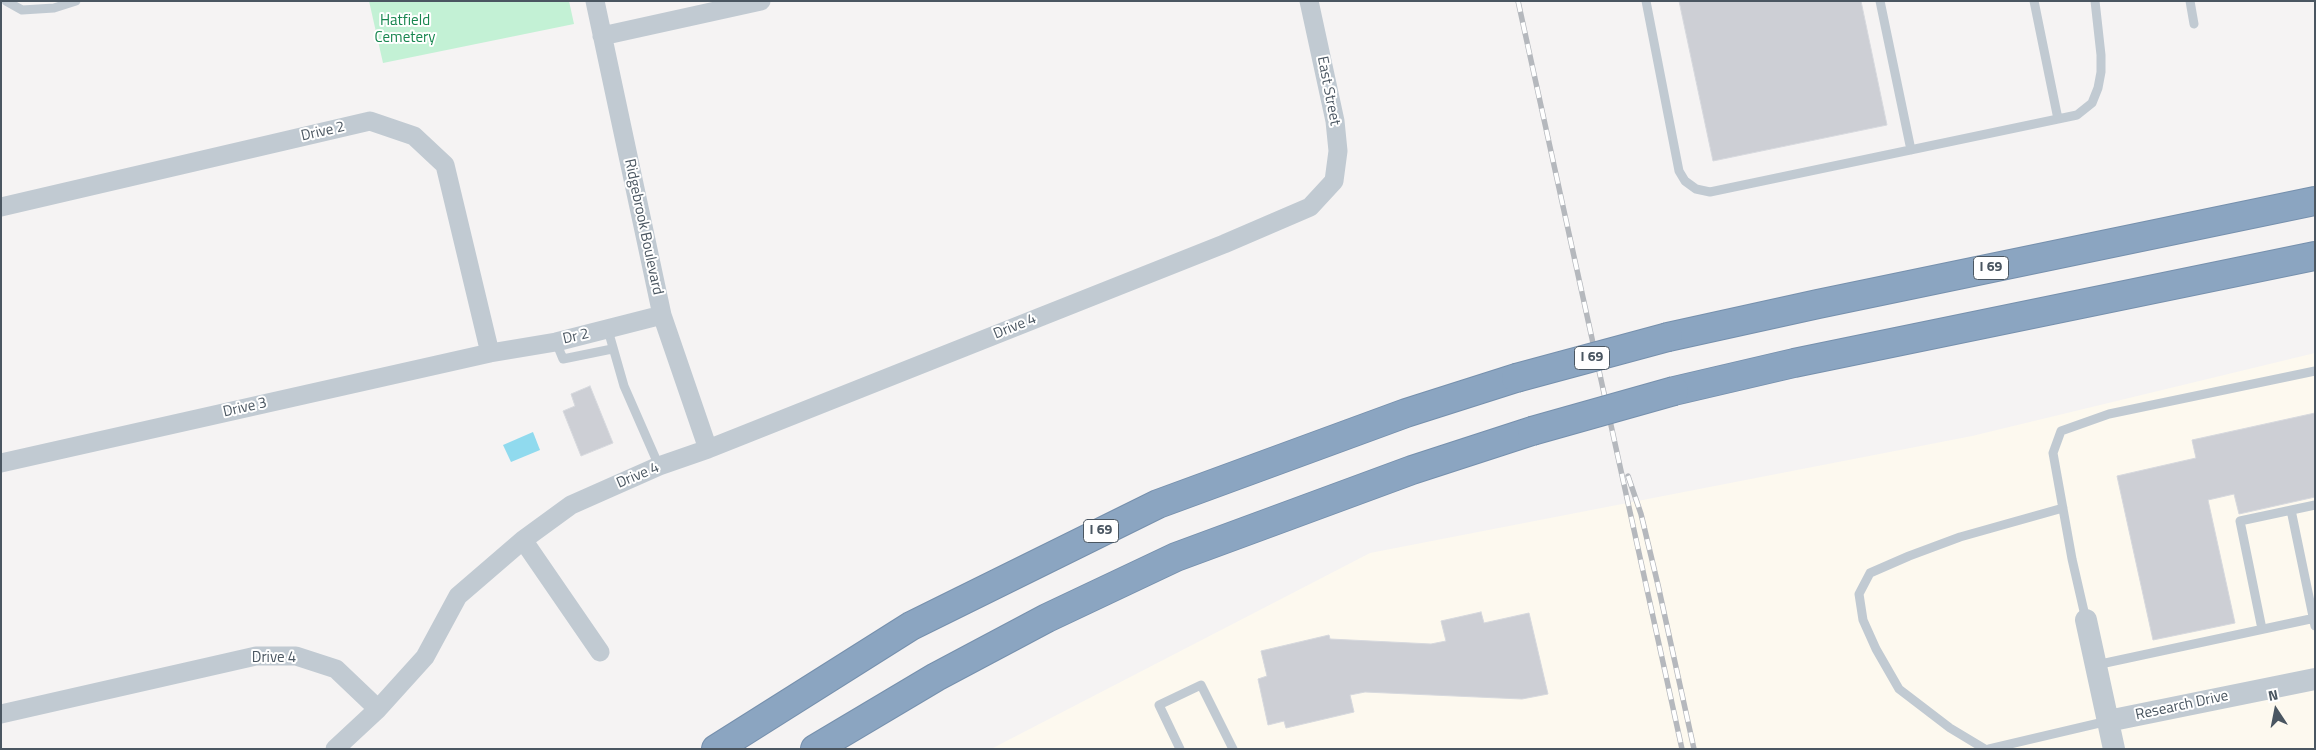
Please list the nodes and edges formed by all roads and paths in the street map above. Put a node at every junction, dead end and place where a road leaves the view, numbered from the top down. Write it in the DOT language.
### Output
graph roads {
  1 [pos="6,1"];
  2 [pos="76,1"];
  3 [pos="595,1"];
  4 [pos="761,1"];
  5 [pos="1309,1"];
  6 [pos="1646,1"];
  7 [pos="1880,1"];
  8 [pos="2034,1"];
  9 [pos="2095,1"];
  10 [pos="2190,1"];
  11 [pos="2194,24"];
  12 [pos="602,36"];
  13 [pos="2058,119"];
  14 [pos="1910,150"];
  15 [pos="1334,181"];
  16 [pos="2315,201"];
  17 [pos="1,207"];
  18 [pos="2315,256"];
  19 [pos="662,315"];
  20 [pos="608,330"];
  21 [pos="556,342"];
  22 [pos="612,349"];
  23 [pos="490,354"];
  24 [pos="2315,371"];
  25 [pos="708,449"];
  26 [pos="1,463"];
  27 [pos="659,466"];
  28 [pos="2315,505"];
  29 [pos="2063,508"];
  30 [pos="2291,510"];
  31 [pos="523,540"];
  32 [pos="2086,620"];
  33 [pos="2314,621"];
  34 [pos="2262,629"];
  35 [pos="600,652"];
  36 [pos="2096,665"];
  37 [pos="2315,679"];
  38 [pos="378,709"];
  39 [pos="1,714"];
  40 [pos="2108,721"];
  41 [pos="2021,745"];
  42 [pos="335,749"];
  43 [pos="716,749"];
  44 [pos="815,749"];
  45 [pos="1180,749"];
  46 [pos="1233,749"];
  47 [pos="1985,749"];
  48 [pos="1989,749"];
  49 [pos="2114,749"];
  1 -- 2 [label="lane"];
  3 -- 12 [label="street, Ridgebrook Boulevard"];
  4 -- 12 [label="street"];
  5 -- 15 [label="street, East Street"];
  6 -- 14 [label="lane"];
  7 -- 14 [label="lane"];
  8 -- 13 [label="lane"];
  9 -- 13 [label="lane"];
  10 -- 11 [label="lane"];
  12 -- 19 [label="street, Ridgebrook Boulevard"];
  13 -- 14 [label="lane"];
  15 -- 25 [label="street, Drive 4"];
  16 -- 43 [label="highway, I 69, bridge"];
  17 -- 23 [label="street, Drive 2"];
  18 -- 44 [label="highway, bridge"];
  19 -- 20 [label="street, Dr 2"];
  19 -- 25 [label="street, Ridgebrook Boulevard"];
  20 -- 21 [label="street, Dr 2"];
  20 -- 22 [label="lane"];
  21 -- 22 [label="lane"];
  21 -- 23 [label="street, Dr 2"];
  22 -- 27 [label="lane"];
  23 -- 26 [label="street, Drive 3"];
  24 -- 29 [label="lane"];
  25 -- 27 [label="street, Drive 4"];
  27 -- 31 [label="street, Drive 4"];
  28 -- 30 [label="lane"];
  29 -- 32 [label="lane"];
  29 -- 47 [label="lane"];
  30 -- 33 [label="lane"];
  30 -- 34 [label="lane"];
  31 -- 35 [label="street"];
  31 -- 38 [label="street, Drive 4"];
  32 -- 36 [label="street"];
  33 -- 34 [label="lane"];
  34 -- 36 [label="lane"];
  36 -- 40 [label="street"];
  37 -- 40 [label="street, Research Drive"];
  38 -- 39 [label="street, Drive 4"];
  38 -- 42 [label="street"];
  40 -- 41 [label="lane"];
  40 -- 49 [label="street"];
  41 -- 48 [label="lane"];
  45 -- 46 [label="lane"];
}
